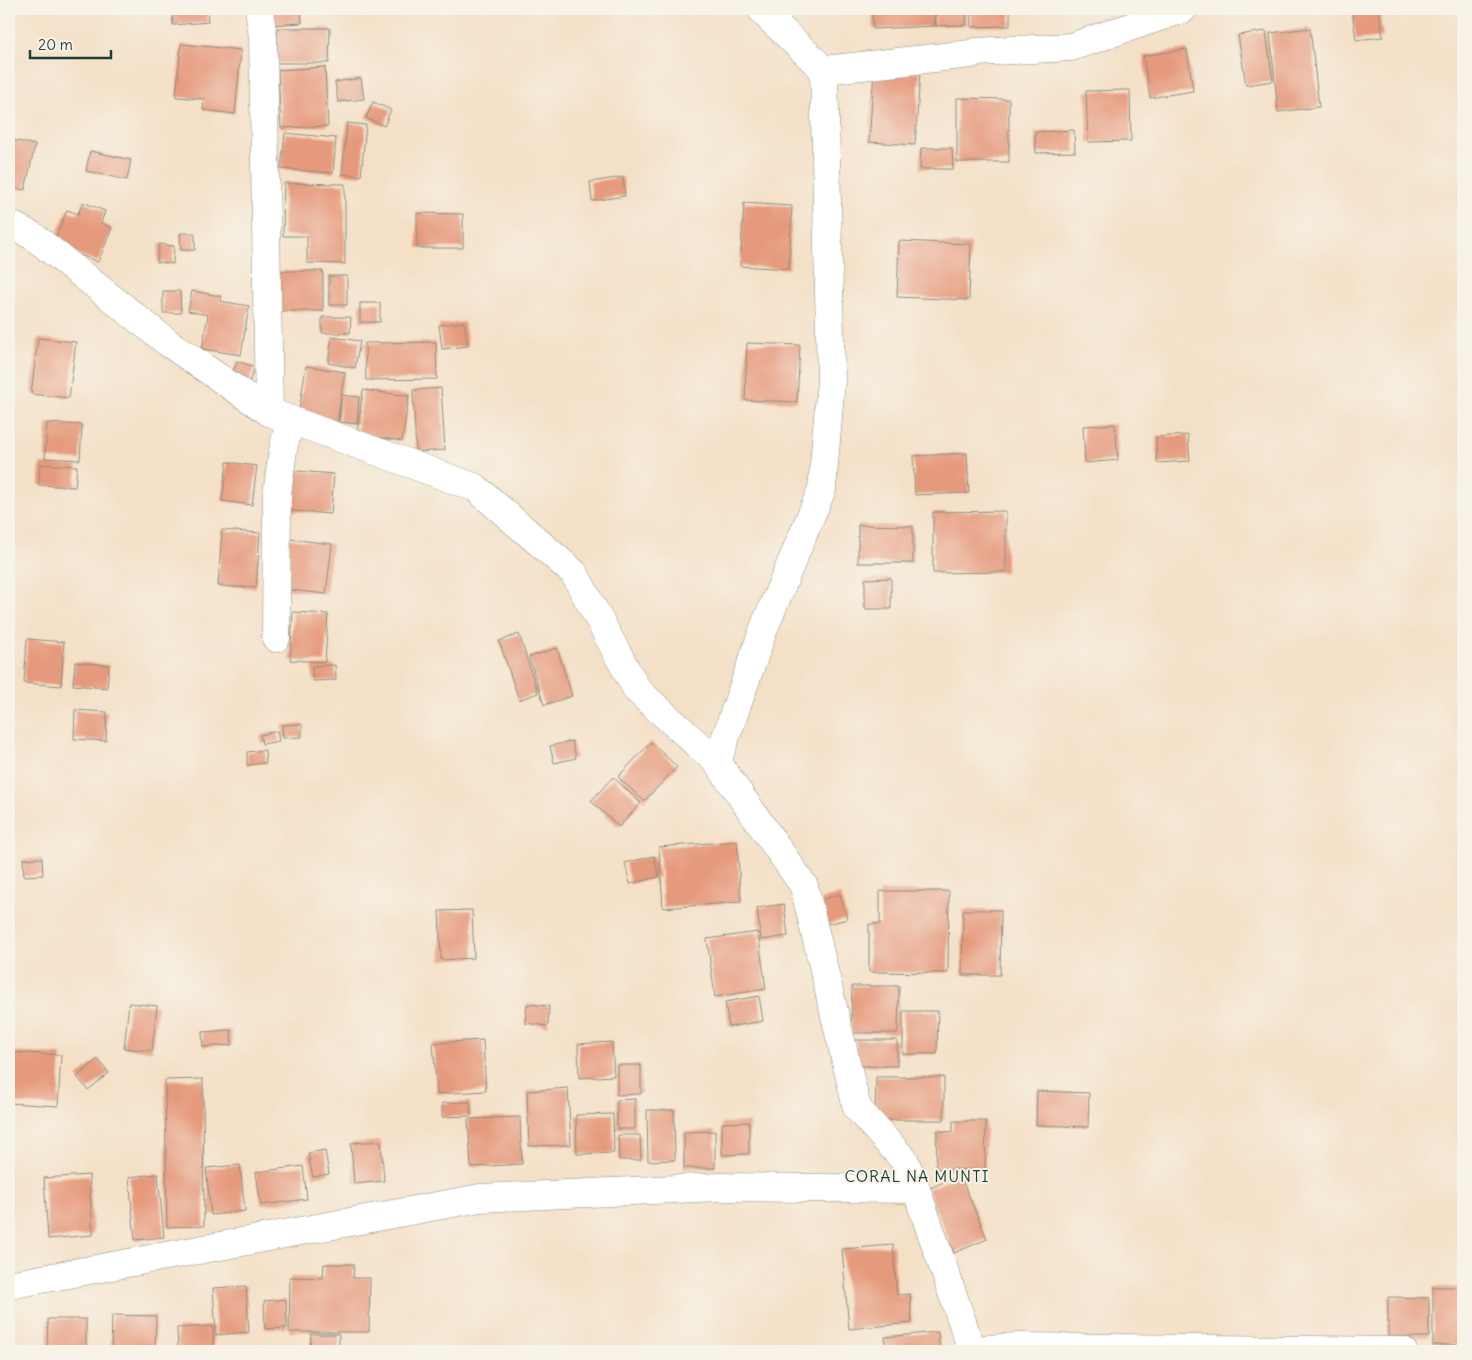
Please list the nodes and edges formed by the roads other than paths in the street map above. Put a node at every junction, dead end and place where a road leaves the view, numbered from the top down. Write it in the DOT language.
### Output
graph roads {
  1 [pos="259,9"];
  2 [pos="761,9"];
  3 [pos="1183,9"];
  4 [pos="824,70"];
  5 [pos="9,224"];
  6 [pos="279,416"];
  7 [pos="276,638"];
  8 [pos="718,762"];
  9 [pos="916,1189"];
  10 [pos="9,1285"];
  11 [pos="972,1351"];
  12 [pos="1403,1351"];
  1 -- 6 [label="street"];
  2 -- 4 [label="street"];
  3 -- 4 [label="street"];
  4 -- 8 [label="street"];
  5 -- 6 [label="street"];
  6 -- 7 [label="street"];
  6 -- 8 [label="street"];
  8 -- 9 [label="street"];
  9 -- 10 [label="street"];
  9 -- 11 [label="street"];
  11 -- 12 [label="street"];
}
